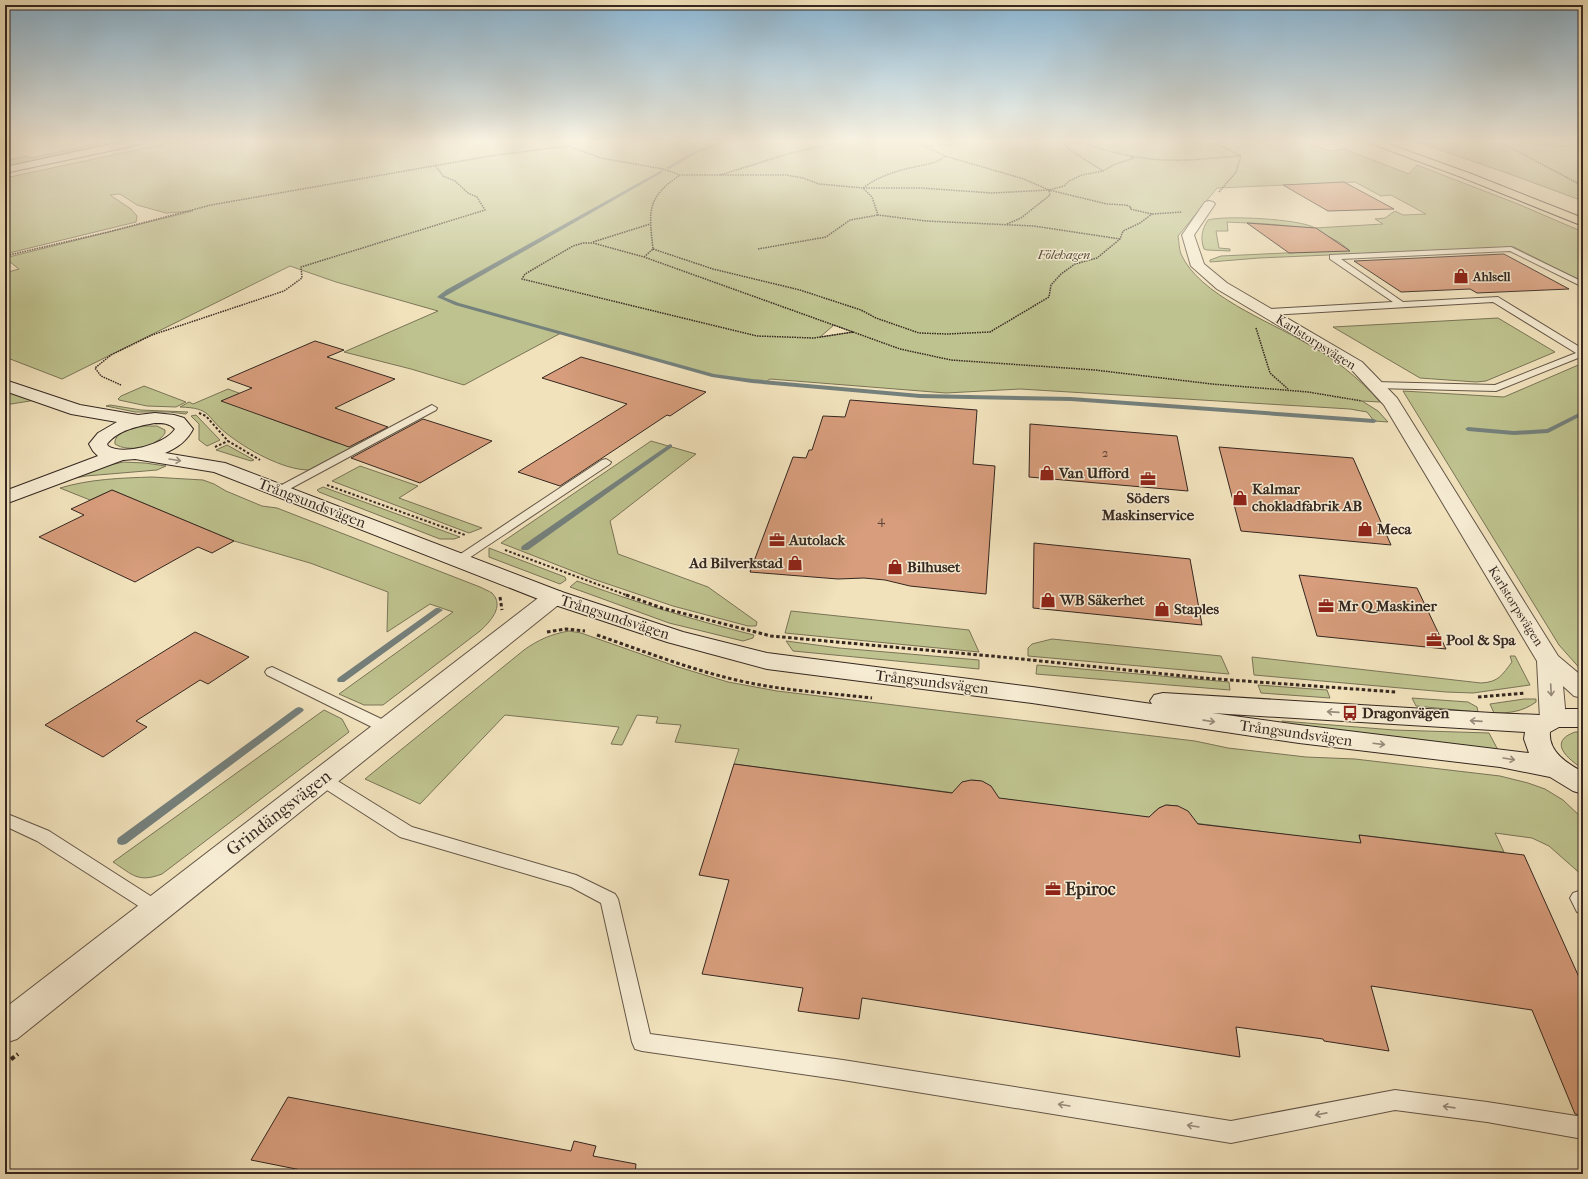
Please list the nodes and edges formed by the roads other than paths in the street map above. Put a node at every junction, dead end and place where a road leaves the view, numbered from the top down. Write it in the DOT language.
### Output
graph roads {
  1 [pos="1518,196"];
  2 [pos="1549,196"];
  3 [pos="1576,207"];
  4 [pos="1205,209"];
  5 [pos="1583,222"];
  6 [pos="1583,285"];
  7 [pos="1402,304"];
  8 [pos="1268,312"];
  9 [pos="1583,353"];
  10 [pos="5,385"];
  11 [pos="1375,385"];
  12 [pos="432,408"];
  13 [pos="77,410"];
  14 [pos="139,420"];
  15 [pos="181,435"];
  16 [pos="99,441"];
  17 [pos="129,455"];
  18 [pos="606,462"];
  19 [pos="218,467"];
  20 [pos="31,486"];
  21 [pos="280,490"];
  22 [pos="5,498"];
  23 [pos="459,559"];
  24 [pos="554,597"];
  25 [pos="1549,661"];
  26 [pos="272,672"];
  27 [pos="1583,690"];
  28 [pos="1032,695"];
  29 [pos="1549,713"];
  30 [pos="1583,718"];
  31 [pos="387,728"];
  32 [pos="322,779"];
  33 [pos="1574,781"];
  34 [pos="5,819"];
  35 [pos="1583,898"];
  36 [pos="1583,907"];
  37 [pos="157,909"];
  38 [pos="5,1028"];
  39 [pos="1583,1128"];
  1 -- 5 [label="highway"];
  2 -- 3 [label="highway"];
  4 -- 8 [label="main road, Karlstorpsvägen"];
  6 -- 7 [label="lane"];
  7 -- 8 [label="lane"];
  7 -- 9 [label="lane"];
  8 -- 11 [label="main road, Karlstorpsvägen"];
  9 -- 11 [label="lane"];
  10 -- 13 [label="main road"];
  11 -- 25 [label="main road, Karlstorpsvägen"];
  12 -- 21 [label="lane"];
  13 -- 14 [label="main road"];
  13 -- 16 [label="main road"];
  14 -- 15 [label="main road"];
  14 -- 16 [label="main road"];
  15 -- 17 [label="main road"];
  15 -- 19 [label="main road, Trångsundsvägen"];
  16 -- 17 [label="main road, Trångsundsvägen"];
  16 -- 20 [label="main road"];
  17 -- 19 [label="main road, Trångsundsvägen, one-way"];
  17 -- 20 [label="main road"];
  18 -- 23 [label="lane"];
  19 -- 21 [label="main road, Trångsundsvägen"];
  20 -- 22 [label="main road"];
  21 -- 23 [label="main road, Trångsundsvägen"];
  23 -- 24 [label="main road, Trångsundsvägen"];
  24 -- 28 [label="main road, Trångsundsvägen"];
  24 -- 31 [label="main road, Grindängsvägen"];
  25 -- 27 [label="main road, Karlstorpsvägen"];
  25 -- 29 [label="main road, Karlstorpsvägen, one-way"];
  26 -- 31 [label="lane"];
  29 -- 28 [label="main road, Trångsundsvägen, one-way"];
  28 -- 33 [label="main road, Trångsundsvägen, one-way"];
  29 -- 30 [label="main road, Trångsundsvägen"];
  29 -- 33 [label="main road"];
  31 -- 32 [label="main road, Grindängsvägen"];
  32 -- 37 [label="main road, Grindängsvägen"];
  39 -- 32 [label="lane, one-way"];
  34 -- 37 [label="lane"];
  35 -- 36 [label="lane"];
  37 -- 38 [label="main road, Grindängsvägen"];
}
